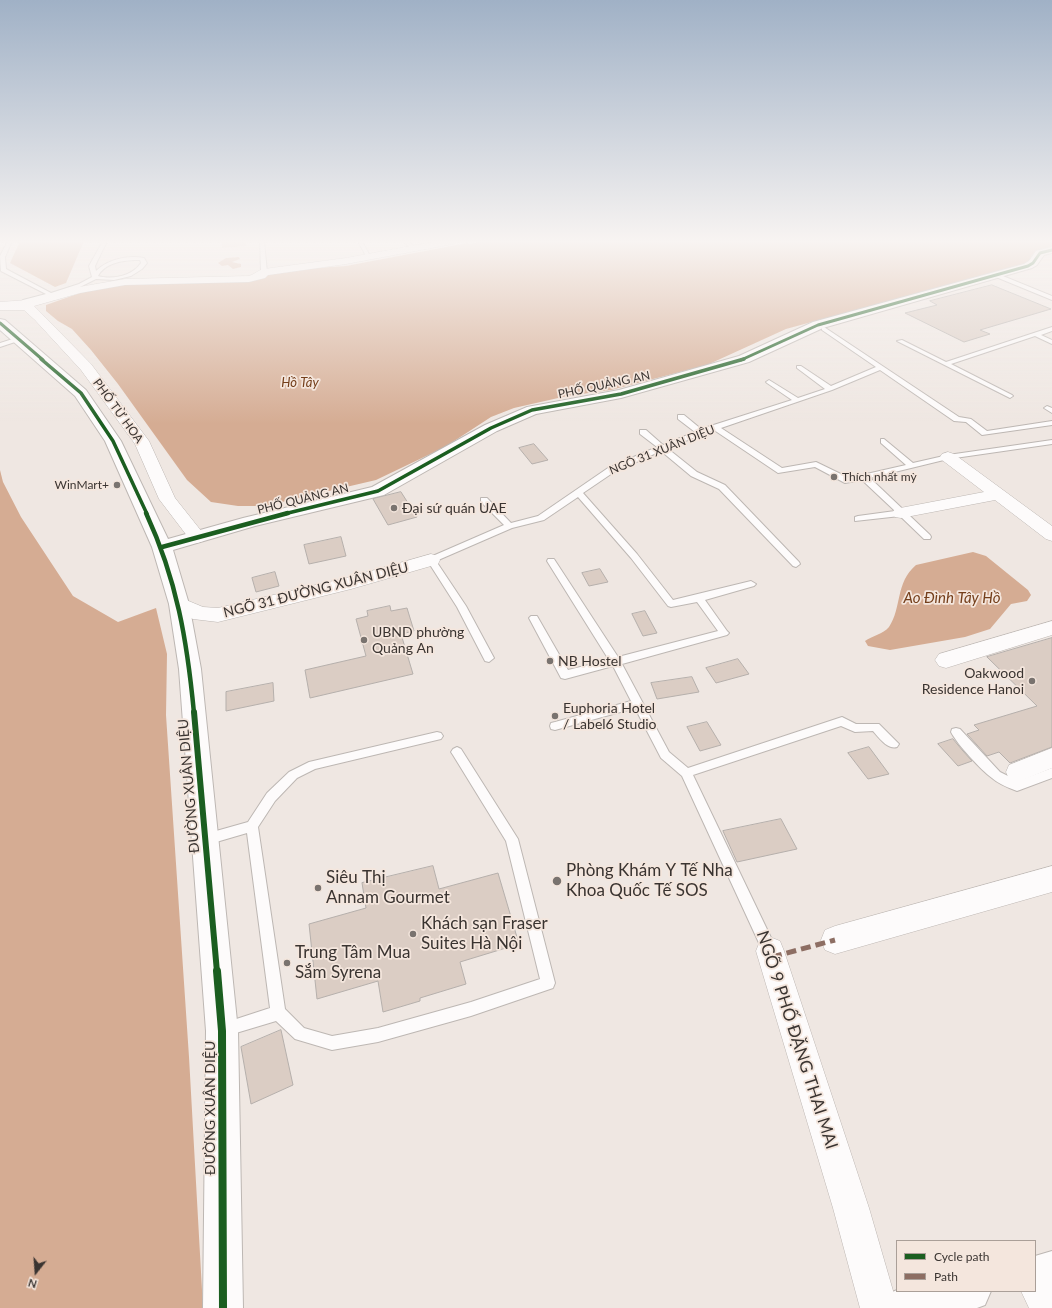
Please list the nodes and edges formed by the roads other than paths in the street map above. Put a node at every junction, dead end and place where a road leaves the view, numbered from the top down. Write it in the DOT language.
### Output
graph roads {
  1 [pos="23,302"];
  2 [pos="36,302"];
  3 [pos="902,302"];
  4 [pos="0,306"];
  5 [pos="17,306"];
  6 [pos="0,314"];
  7 [pos="0,323"];
  8 [pos="824,329"];
  9 [pos="1052,330"];
  10 [pos="1035,334"];
  11 [pos="20,339"];
  12 [pos="900,341"];
  13 [pos="1052,342"];
  14 [pos="0,345"];
  15 [pos="948,363"];
  16 [pos="799,367"];
  17 [pos="881,367"];
  18 [pos="770,382"];
  19 [pos="830,389"];
  20 [pos="1010,396"];
  21 [pos="796,400"];
  22 [pos="680,418"];
  23 [pos="1052,423"];
  24 [pos="716,428"];
  25 [pos="643,432"];
  26 [pos="700,432"];
  27 [pos="884,441"];
  28 [pos="1052,442"];
  29 [pos="662,448"];
  30 [pos="948,457"];
  31 [pos="912,466"];
  32 [pos="864,477"];
  33 [pos="578,492"];
  34 [pos="997,495"];
  35 [pos="484,500"];
  36 [pos="901,513"];
  37 [pos="858,519"];
  38 [pos="509,526"];
  39 [pos="1052,535"];
  40 [pos="197,537"];
  41 [pos="927,537"];
  42 [pos="162,546"];
  43 [pos="431,560"];
  44 [pos="551,561"];
  45 [pos="796,564"];
  46 [pos="752,584"];
  47 [pos="699,598"];
  48 [pos="179,604"];
  49 [pos="534,618"];
  50 [pos="1052,628"];
  51 [pos="489,658"];
  52 [pos="946,660"];
  53 [pos="616,661"];
  54 [pos="637,703"];
  55 [pos="556,726"];
  56 [pos="956,732"];
  57 [pos="437,736"];
  58 [pos="893,744"];
  59 [pos="457,752"];
  60 [pos="1052,758"];
  61 [pos="1018,772"];
  62 [pos="686,773"];
  63 [pos="1052,773"];
  64 [pos="252,826"];
  65 [pos="206,840"];
  66 [pos="1052,879"];
  67 [pos="835,940"];
  68 [pos="770,951"];
  69 [pos="278,1013"];
  70 [pos="222,1031"];
  71 [pos="1052,1270"];
  72 [pos="1036,1275"];
  73 [pos="1036,1283"];
  74 [pos="967,1292"];
  75 [pos="223,1308"];
  76 [pos="879,1308"];
  77 [pos="902,1308"];
  78 [pos="1050,1308"];
  1 -- 5 [label="lane"];
  2 -- 5 [label="street, PHỐ TỪ HOA"];
  3 -- 40 [label="street, PHỐ QUẢNG AN"];
  4 -- 5 [label="street, PHỐ TỪ HOA"];
  5 -- 6 [label="street, PHỐ TỪ HOA"];
  5 -- 40 [label="street, PHỐ TỪ HOA"];
  7 -- 11 [label="street, ĐƯỜNG XUÂN DIỆU"];
  8 -- 17 [label="lane"];
  9 -- 10 [label="lane"];
  10 -- 13 [label="lane"];
  10 -- 15 [label="lane"];
  11 -- 14 [label="lane"];
  11 -- 42 [label="street, ĐƯỜNG XUÂN DIỆU"];
  12 -- 15 [label="lane"];
  15 -- 20 [label="lane"];
  16 -- 19 [label="lane"];
  17 -- 19 [label="lane, NGÕ 31 XUÂN DIỆU"];
  17 -- 23 [label="lane"];
  18 -- 21 [label="lane"];
  19 -- 21 [label="lane, NGÕ 31 XUÂN DIỆU"];
  21 -- 24 [label="lane, NGÕ 31 XUÂN DIỆU"];
  22 -- 26 [label="lane"];
  24 -- 26 [label="lane, NGÕ 31 XUÂN DIỆU"];
  24 -- 32 [label="lane"];
  25 -- 29 [label="lane"];
  26 -- 29 [label="lane, NGÕ 31 XUÂN DIỆU"];
  27 -- 31 [label="lane"];
  28 -- 30 [label="lane"];
  29 -- 33 [label="lane, NGÕ 31 XUÂN DIỆU"];
  29 -- 45 [label="lane"];
  30 -- 31 [label="lane"];
  30 -- 34 [label="street"];
  31 -- 32 [label="lane"];
  32 -- 36 [label="lane"];
  33 -- 38 [label="lane, NGÕ 31 XUÂN DIỆU"];
  33 -- 47 [label="lane"];
  34 -- 36 [label="street"];
  34 -- 39 [label="street"];
  35 -- 38 [label="lane"];
  36 -- 37 [label="lane"];
  36 -- 41 [label="lane"];
  38 -- 43 [label="lane, NGÕ 31 XUÂN DIỆU"];
  40 -- 42 [label="street, PHỐ QUẢNG AN"];
  42 -- 48 [label="street, ĐƯỜNG XUÂN DIỆU"];
  43 -- 48 [label="street, NGÕ 31 ĐƯỜNG XUÂN DIỆU"];
  43 -- 51 [label="lane"];
  44 -- 53 [label="lane, NGÕ 9 PHỐ ĐẶNG THAI MAI"];
  46 -- 47 [label="lane"];
  47 -- 53 [label="lane"];
  48 -- 65 [label="street, ĐƯỜNG XUÂN DIỆU"];
  49 -- 53 [label="lane"];
  50 -- 52 [label="street"];
  53 -- 54 [label="lane, NGÕ 9 PHỐ ĐẶNG THAI MAI"];
  54 -- 55 [label="lane"];
  54 -- 62 [label="lane, NGÕ 9 PHỐ ĐẶNG THAI MAI"];
  56 -- 63 [label="lane"];
  57 -- 64 [label="lane"];
  58 -- 62 [label="lane"];
  59 -- 69 [label="lane"];
  60 -- 61 [label="street"];
  62 -- 68 [label="lane, NGÕ 9 PHỐ ĐẶNG THAI MAI"];
  64 -- 65 [label="lane"];
  64 -- 69 [label="lane"];
  65 -- 70 [label="street, ĐƯỜNG XUÂN DIỆU"];
  66 -- 67 [label="street"];
  68 -- 76 [label="street, NGÕ 9 PHỐ ĐẶNG THAI MAI"];
  69 -- 70 [label="lane"];
  70 -- 75 [label="street, ĐƯỜNG XUÂN DIỆU"];
  71 -- 72 [label="street"];
  73 -- 78 [label="street"];
  74 -- 77 [label="street"];
}
